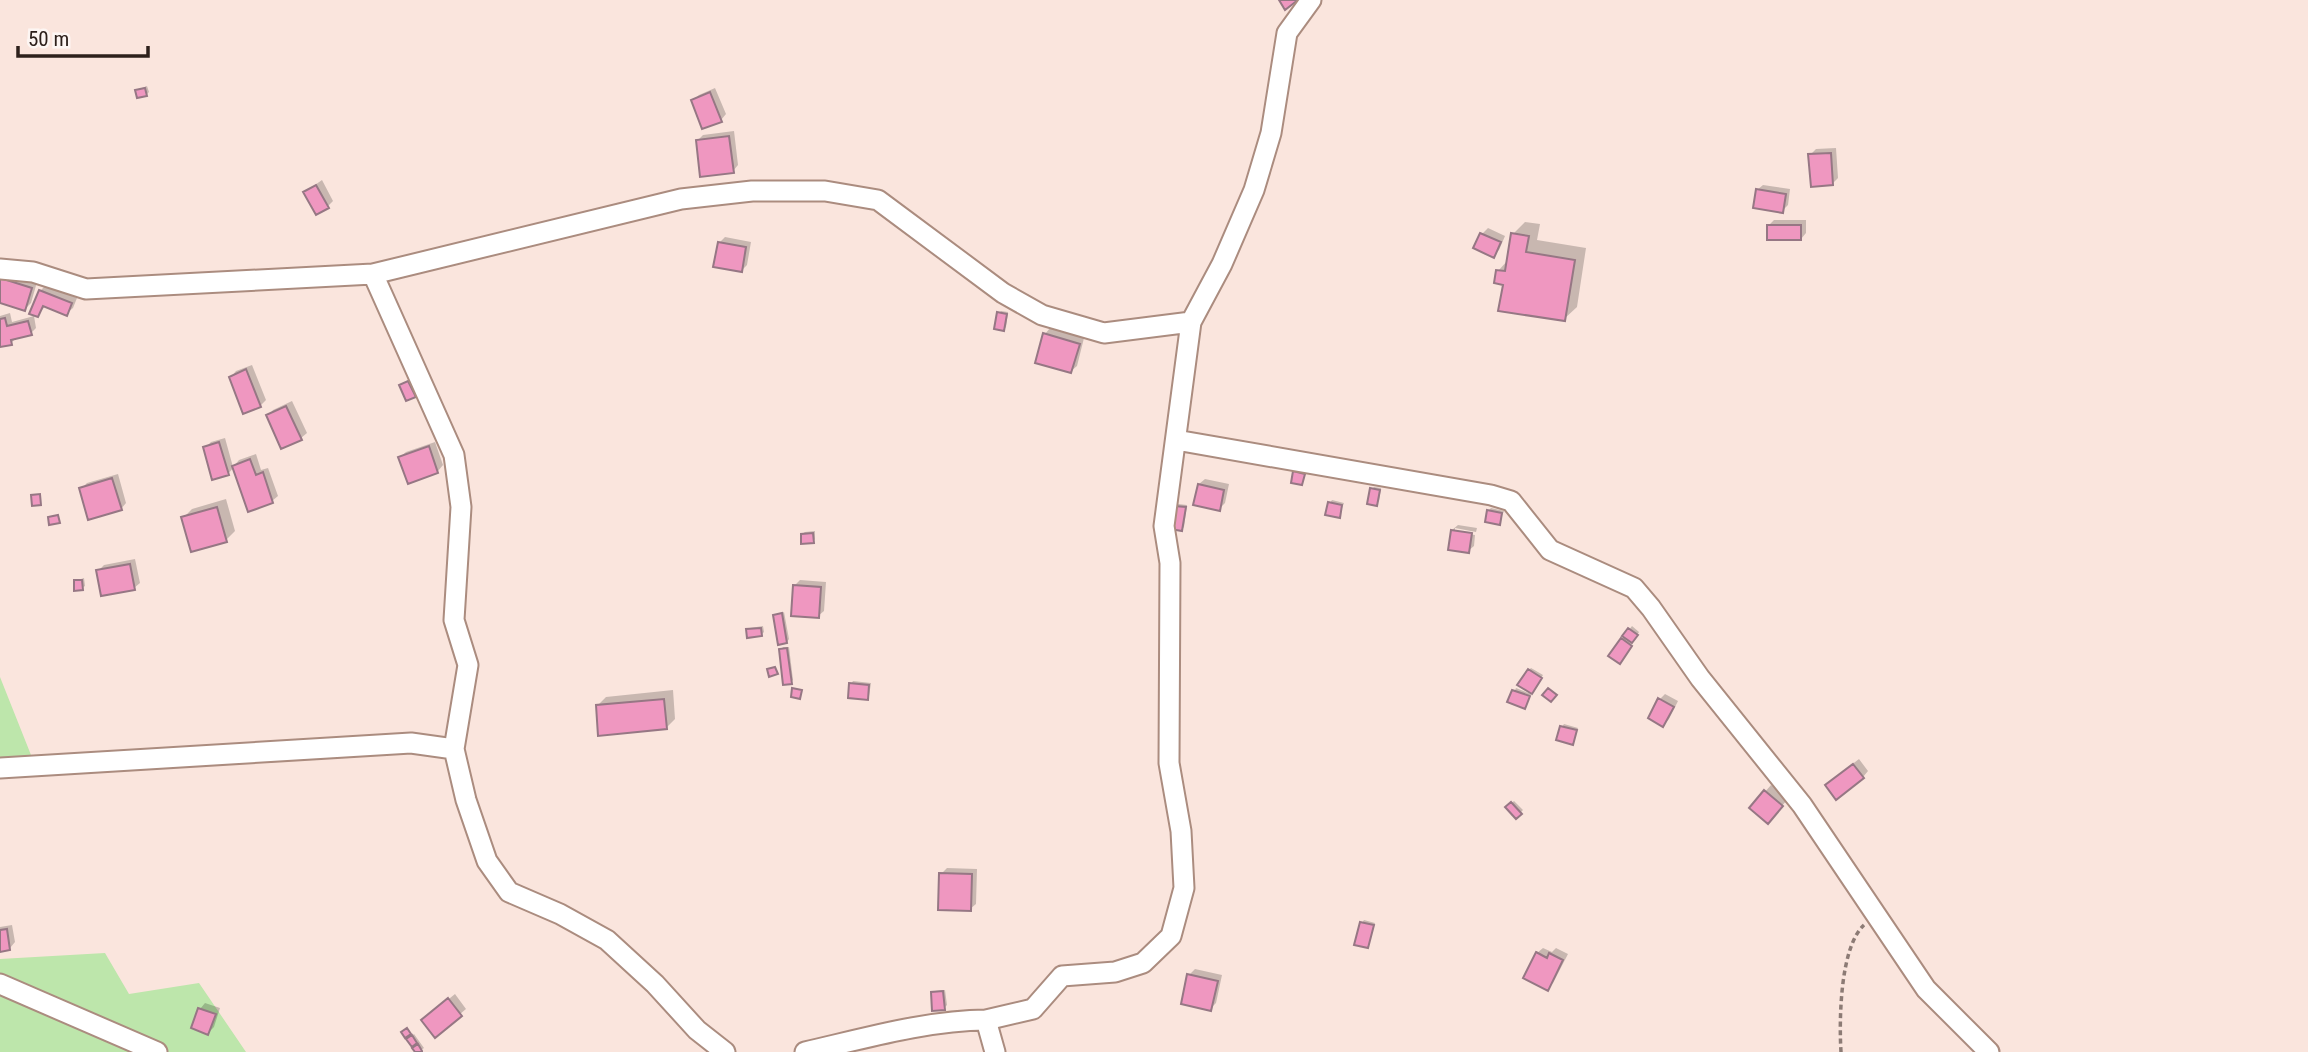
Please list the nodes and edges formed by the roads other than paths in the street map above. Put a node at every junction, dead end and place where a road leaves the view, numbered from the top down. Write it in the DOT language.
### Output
graph roads {
  1 [pos="1311,0"];
  2 [pos="0,269"];
  3 [pos="373,274"];
  4 [pos="1191,322"];
  5 [pos="1176,440"];
  6 [pos="454,749"];
  7 [pos="0,768"];
  8 [pos="0,984"];
  9 [pos="986,1020"];
  10 [pos="120,1044"];
  11 [pos="157,1052"];
  12 [pos="724,1052"];
  13 [pos="806,1052"];
  14 [pos="995,1052"];
  15 [pos="1989,1052"];
  1 -- 4 [label="street"];
  2 -- 3 [label="street"];
  3 -- 4 [label="street"];
  3 -- 6 [label="street"];
  4 -- 5 [label="street"];
  5 -- 9 [label="street"];
  5 -- 15 [label="street"];
  6 -- 7 [label="street"];
  6 -- 12 [label="street"];
  8 -- 10 [label="street"];
  9 -- 13 [label="street"];
  9 -- 14 [label="street"];
  10 -- 11 [label="street"];
}
